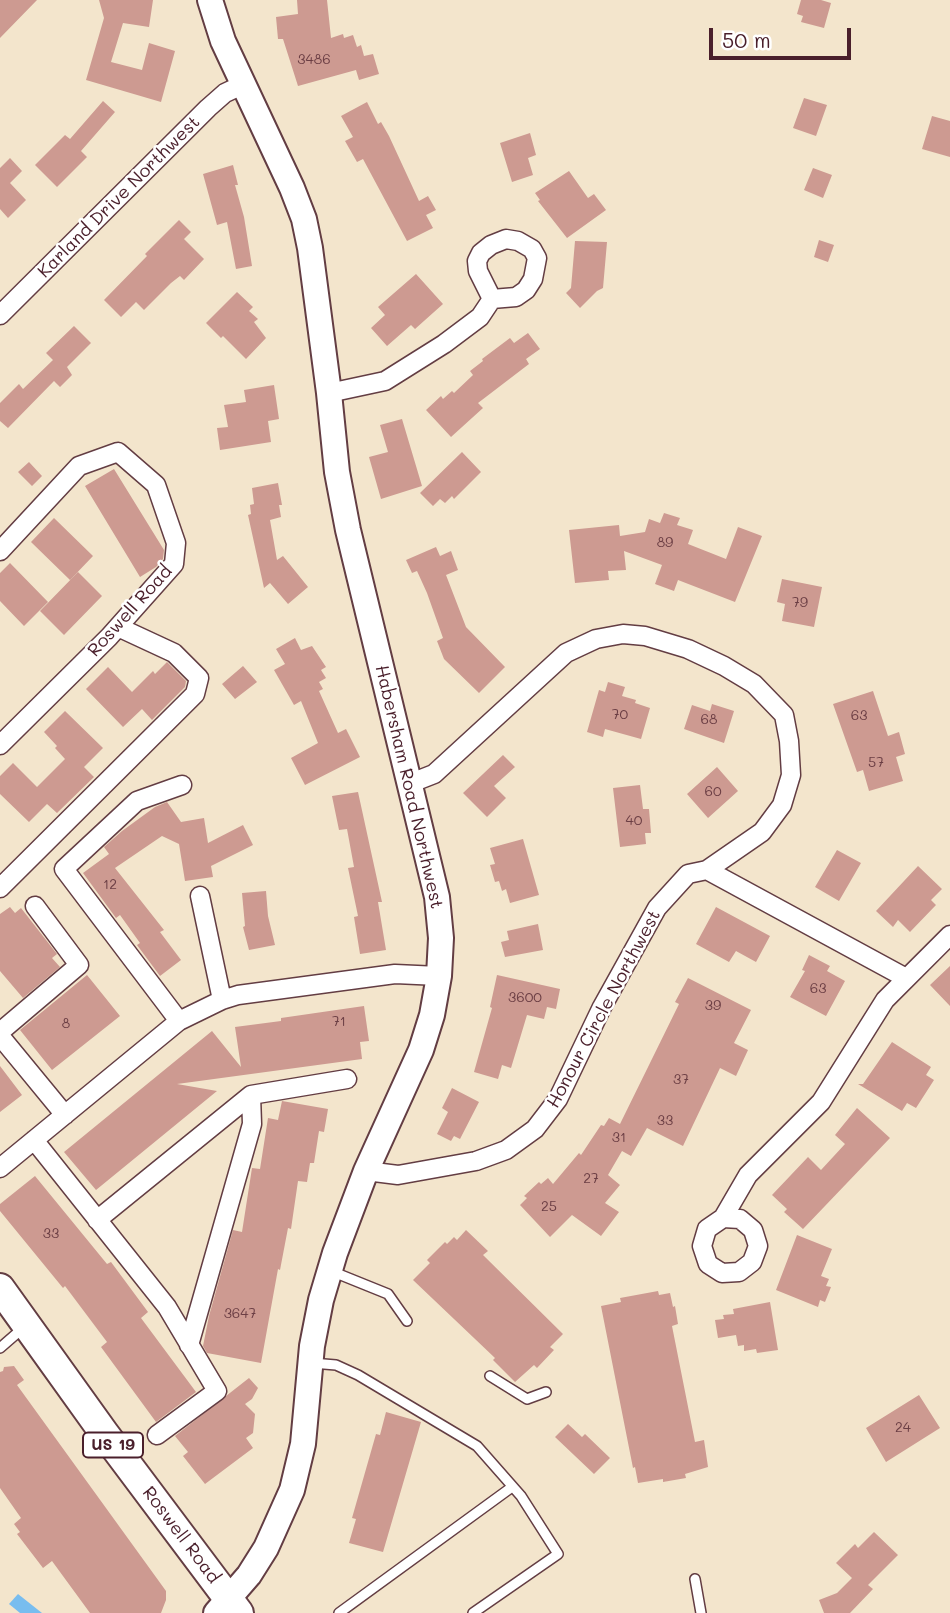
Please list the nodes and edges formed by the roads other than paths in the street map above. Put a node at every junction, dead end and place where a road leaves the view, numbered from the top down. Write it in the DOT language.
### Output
graph roads {
  1 [pos="210,0"];
  2 [pos="242,85"];
  3 [pos="492,299"];
  4 [pos="0,315"];
  5 [pos="329,393"];
  6 [pos="0,551"];
  7 [pos="118,627"];
  8 [pos="0,745"];
  9 [pos="411,783"];
  10 [pos="182,785"];
  11 [pos="707,870"];
  12 [pos="0,888"];
  13 [pos="200,895"];
  14 [pos="35,906"];
  15 [pos="950,935"];
  16 [pos="439,976"];
  17 [pos="906,978"];
  18 [pos="222,1000"];
  19 [pos="179,1021"];
  20 [pos="0,1034"];
  21 [pos="347,1079"];
  22 [pos="251,1095"];
  23 [pos="65,1115"];
  24 [pos="34,1140"];
  25 [pos="0,1168"];
  26 [pos="366,1171"];
  27 [pos="723,1219"];
  28 [pos="97,1220"];
  29 [pos="330,1270"];
  30 [pos="0,1288"];
  31 [pos="407,1321"];
  32 [pos="27,1325"];
  33 [pos="188,1345"];
  34 [pos="0,1349"];
  35 [pos="311,1363"];
  36 [pos="490,1376"];
  37 [pos="546,1392"];
  38 [pos="157,1435"];
  39 [pos="512,1487"];
  40 [pos="695,1578"];
  41 [pos="228,1609"];
  42 [pos="339,1613"];
  43 [pos="473,1613"];
  44 [pos="701,1613"];
  1 -- 2 [label="street, Habersham Road Northwest"];
  2 -- 4 [label="street, Karland Drive Northwest"];
  2 -- 5 [label="street, Habersham Road Northwest"];
  3 -- 5 [label="street"];
  5 -- 9 [label="street, Habersham Road Northwest"];
  6 -- 7 [label="street, Roswell Road"];
  7 -- 8 [label="street, Roswell Road"];
  7 -- 12 [label="street"];
  9 -- 11 [label="street, Honour Circle Northwest"];
  9 -- 16 [label="street, Habersham Road Northwest"];
  10 -- 19 [label="street"];
  11 -- 17 [label="street"];
  11 -- 26 [label="street, Honour Circle Northwest"];
  13 -- 18 [label="street"];
  14 -- 20 [label="street"];
  15 -- 17 [label="street"];
  16 -- 18 [label="street"];
  16 -- 26 [label="street, Habersham Road Northwest"];
  17 -- 27 [label="street"];
  18 -- 19 [label="street"];
  19 -- 23 [label="street"];
  20 -- 23 [label="street"];
  21 -- 22 [label="street"];
  22 -- 28 [label="street"];
  22 -- 33 [label="street"];
  23 -- 24 [label="street"];
  24 -- 25 [label="street"];
  24 -- 28 [label="street"];
  26 -- 29 [label="street, Habersham Road Northwest"];
  28 -- 33 [label="street"];
  29 -- 31 [label="lane"];
  29 -- 35 [label="street, Habersham Road Northwest"];
  30 -- 32 [label="main road, Roswell Road / US 19"];
  32 -- 34 [label="lane"];
  32 -- 41 [label="main road, Roswell Road / US 19"];
  33 -- 38 [label="street"];
  35 -- 39 [label="lane"];
  35 -- 41 [label="street, Habersham Road Northwest"];
  36 -- 37 [label="lane"];
  39 -- 42 [label="lane"];
  39 -- 43 [label="lane"];
  40 -- 44 [label="lane"];
}
